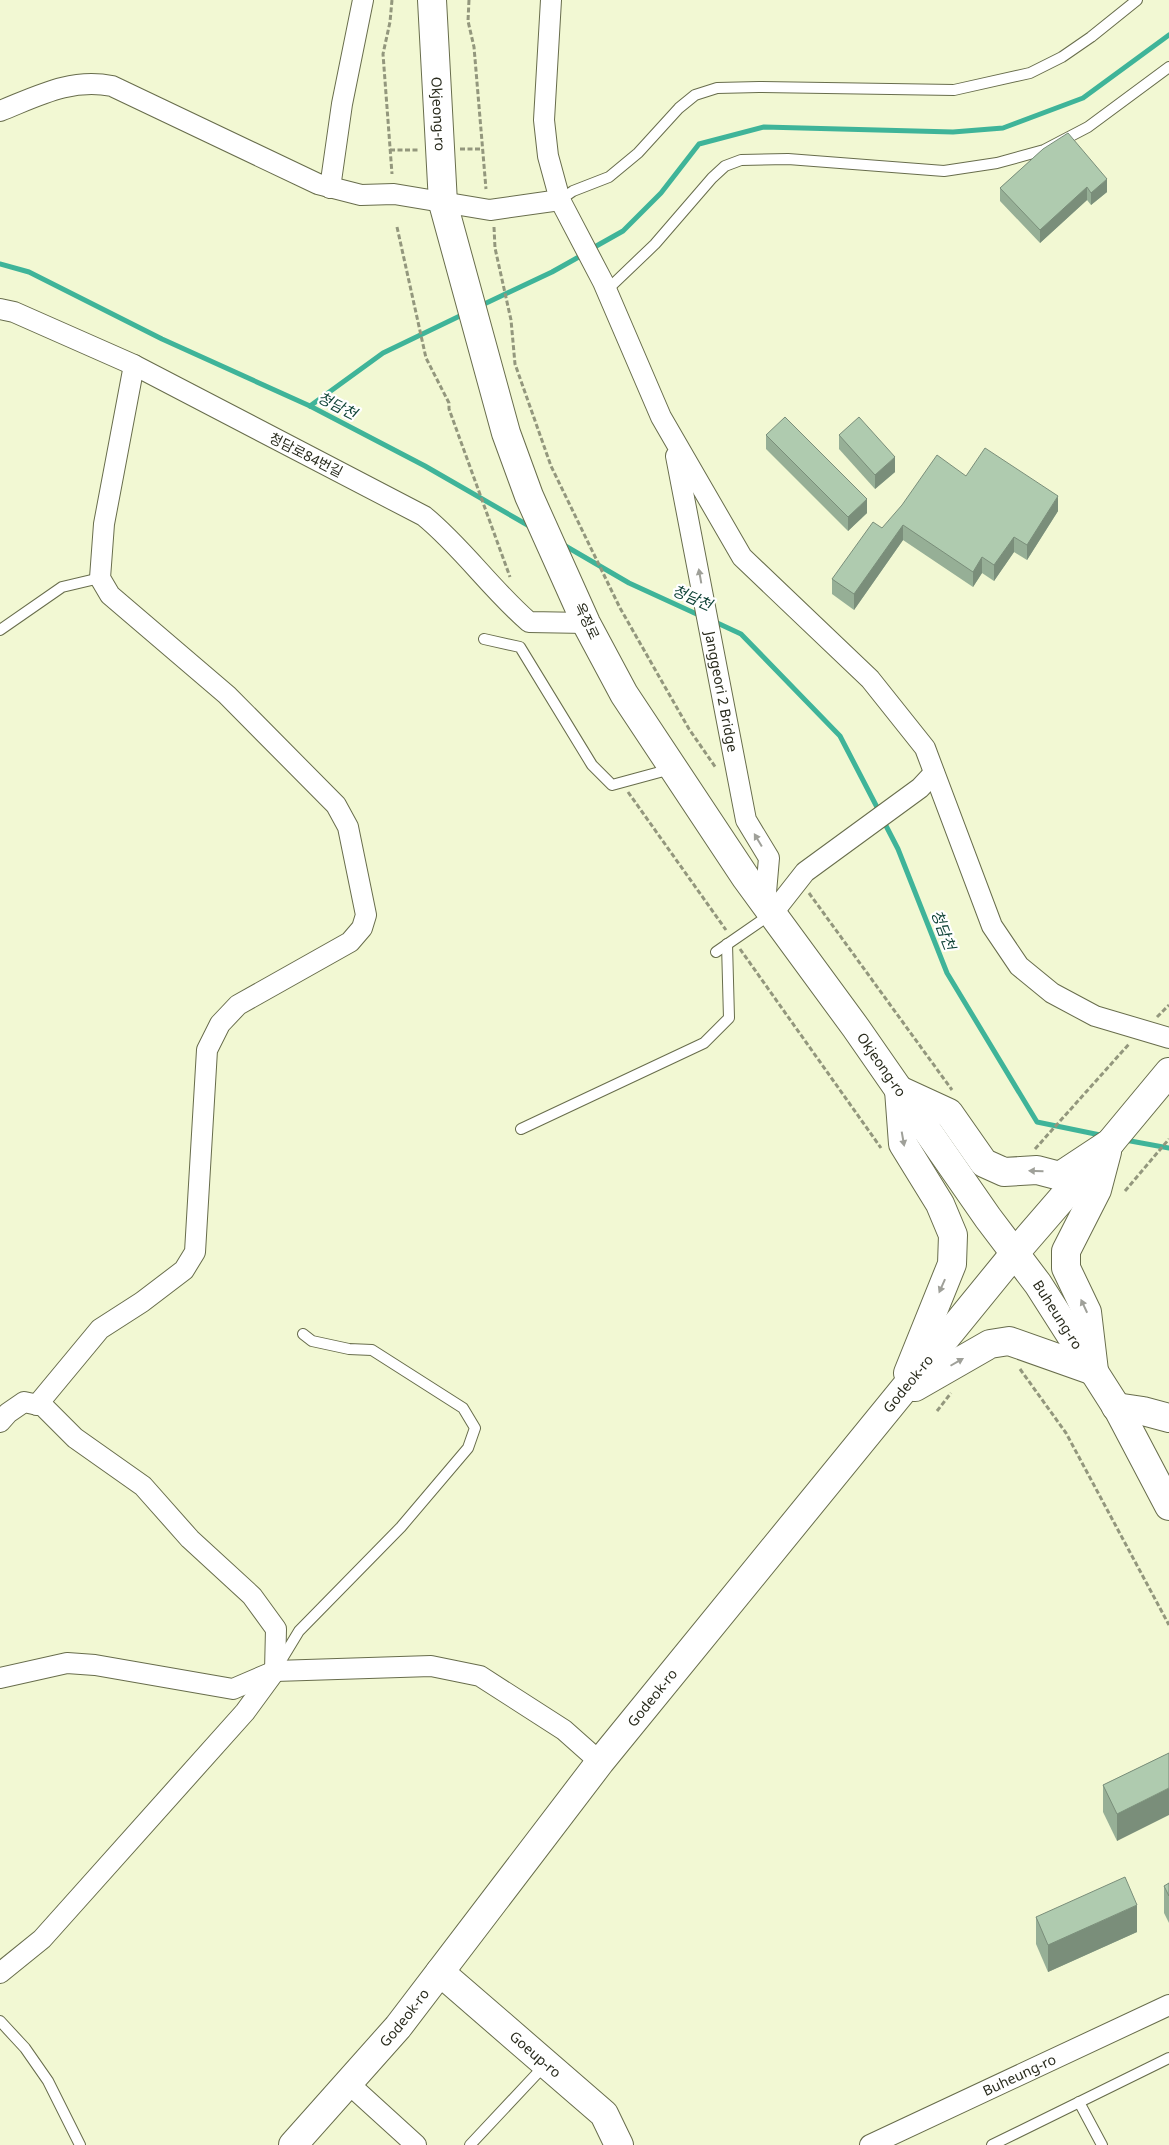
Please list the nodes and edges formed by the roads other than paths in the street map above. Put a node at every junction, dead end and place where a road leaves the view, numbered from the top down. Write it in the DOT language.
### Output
graph roads {
  1 [pos="363,0"];
  2 [pos="432,0"];
  3 [pos="551,0"];
  4 [pos="1136,0"];
  5 [pos="1169,67"];
  6 [pos="0,112"];
  7 [pos="330,188"];
  8 [pos="564,208"];
  9 [pos="446,215"];
  10 [pos="605,286"];
  11 [pos="0,309"];
  12 [pos="478,339"];
  13 [pos="134,365"];
  14 [pos="673,438"];
  15 [pos="100,578"];
  16 [pos="582,613"];
  17 [pos="0,630"];
  18 [pos="484,639"];
  19 [pos="672,768"];
  20 [pos="934,774"];
  21 [pos="769,909"];
  22 [pos="731,942"];
  23 [pos="716,952"];
  24 [pos="1169,1038"];
  25 [pos="1168,1073"];
  26 [pos="900,1090"];
  27 [pos="521,1129"];
  28 [pos="1110,1143"];
  29 [pos="1014,1254"];
  30 [pos="303,1334"];
  31 [pos="1094,1371"];
  32 [pos="900,1395"];
  33 [pos="37,1405"];
  34 [pos="1116,1407"];
  35 [pos="1169,1418"];
  36 [pos="0,1422"];
  37 [pos="1169,1506"];
  38 [pos="275,1671"];
  39 [pos="0,1678"];
  40 [pos="600,1762"];
  41 [pos="440,1972"];
  42 [pos="0,1973"];
  43 [pos="1169,2005"];
  44 [pos="0,2021"];
  45 [pos="1169,2058"];
  46 [pos="546,2064"];
  47 [pos="349,2084"];
  48 [pos="1079,2102"];
  49 [pos="80,2145"];
  50 [pos="293,2145"];
  51 [pos="416,2145"];
  52 [pos="470,2145"];
  53 [pos="619,2145"];
  54 [pos="870,2145"];
  55 [pos="992,2145"];
  56 [pos="1102,2145"];
  1 -- 7 [label="street"];
  2 -- 9 [label="main road, Okjeong-ro"];
  3 -- 8 [label="street"];
  4 -- 8 [label="lane"];
  5 -- 10 [label="lane"];
  6 -- 7 [label="street"];
  7 -- 9 [label="street"];
  8 -- 9 [label="street"];
  8 -- 10 [label="street"];
  9 -- 12 [label="main road, Okjeong-ro"];
  10 -- 14 [label="street"];
  11 -- 13 [label="street, 청담로84번길"];
  12 -- 16 [label="main road, 옥정로"];
  13 -- 15 [label="street"];
  13 -- 16 [label="street, 청담로84번길"];
  14 -- 20 [label="street"];
  21 -- 14 [label="street, Janggeori 2 Bridge, one-way"];
  15 -- 17 [label="lane"];
  15 -- 33 [label="street"];
  16 -- 19 [label="main road, 옥정로"];
  18 -- 19 [label="lane"];
  19 -- 21 [label="main road, 옥정로"];
  20 -- 21 [label="street"];
  20 -- 24 [label="street"];
  21 -- 22 [label="lane"];
  21 -- 26 [label="main road, Okjeong-ro"];
  22 -- 23 [label="lane"];
  22 -- 27 [label="lane"];
  25 -- 28 [label="main road"];
  28 -- 26 [label="main road, one-way"];
  26 -- 29 [label="main road, Okjeong-ro"];
  26 -- 32 [label="main road, one-way"];
  28 -- 29 [label="main road"];
  31 -- 28 [label="main road, one-way"];
  29 -- 31 [label="main road, Buheung-ro"];
  29 -- 32 [label="main road, Godeok-ro"];
  30 -- 38 [label="lane"];
  32 -- 31 [label="main road, one-way"];
  31 -- 34 [label="main road, Buheung-ro"];
  32 -- 40 [label="main road, Godeok-ro"];
  33 -- 36 [label="street"];
  33 -- 38 [label="street"];
  34 -- 35 [label="main road"];
  34 -- 37 [label="main road, Buheung-ro"];
  38 -- 39 [label="street"];
  38 -- 40 [label="street"];
  38 -- 42 [label="street"];
  40 -- 41 [label="main road, Godeok-ro"];
  41 -- 46 [label="main road, Goeup-ro"];
  41 -- 47 [label="main road, Godeok-ro"];
  43 -- 54 [label="street, Buheung-ro"];
  44 -- 49 [label="lane"];
  45 -- 48 [label="lane"];
  46 -- 52 [label="lane"];
  46 -- 53 [label="main road, Goeup-ro"];
  47 -- 50 [label="main road, Godeok-ro"];
  47 -- 51 [label="street"];
  48 -- 55 [label="lane"];
  48 -- 56 [label="lane"];
}
